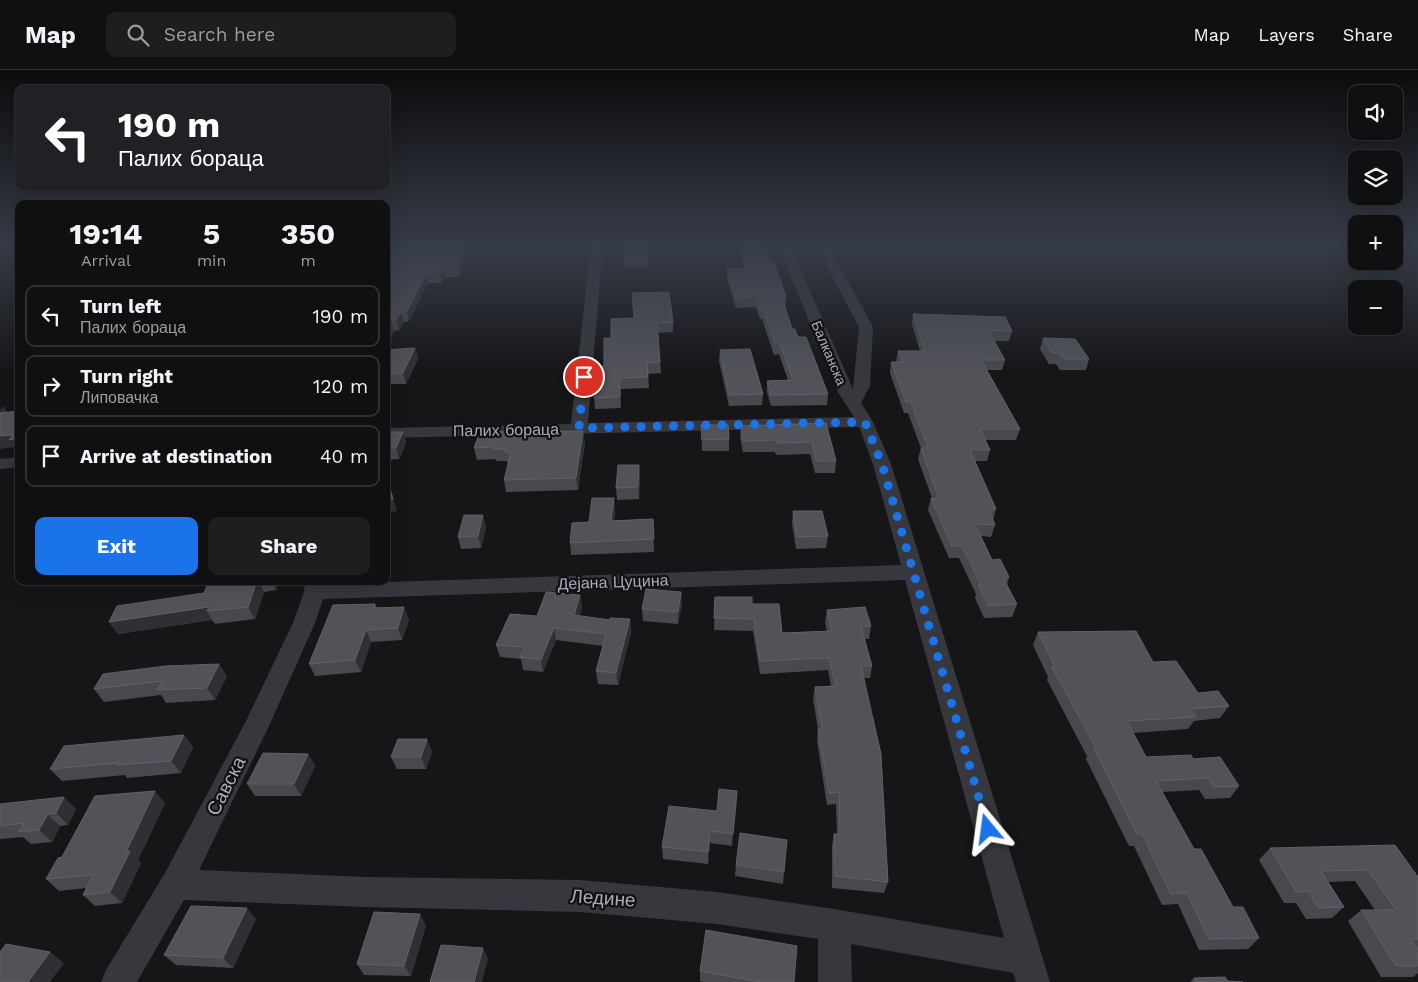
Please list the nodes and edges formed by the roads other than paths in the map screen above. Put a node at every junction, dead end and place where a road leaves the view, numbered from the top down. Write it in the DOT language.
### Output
graph roads {
  1 [pos="592,288"];
  2 [pos="802,288"];
  3 [pos="845,288"];
  4 [pos="859,413"];
  5 [pos="579,428"];
  6 [pos="390,433"];
  7 [pos="15,462"];
  8 [pos="0,464"];
  9 [pos="912,572"];
  10 [pos="390,584"];
  11 [pos="358,585"];
  12 [pos="315,586"];
  13 [pos="176,884"];
  14 [pos="834,925"];
  15 [pos="1029,970"];
  16 [pos="118,982"];
  17 [pos="835,982"];
  1 -- 5 [label="street"];
  2 -- 4 [label="street, Балканска"];
  3 -- 4 [label="street, Балканска"];
  4 -- 5 [label="street, Палих бораца"];
  4 -- 9 [label="street, Балканска"];
  5 -- 6 [label="street, Палих бораца"];
  7 -- 8 [label="street"];
  9 -- 10 [label="street, Дејана Цуцина"];
  9 -- 15 [label="street, Балканска"];
  11 -- 12 [label="street, Дејана Цуцина"];
  12 -- 13 [label="street, Савска"];
  13 -- 14 [label="street, Ледине"];
  13 -- 16 [label="street, Савска"];
  14 -- 15 [label="street, Ледине"];
  14 -- 17 [label="street"];
}
